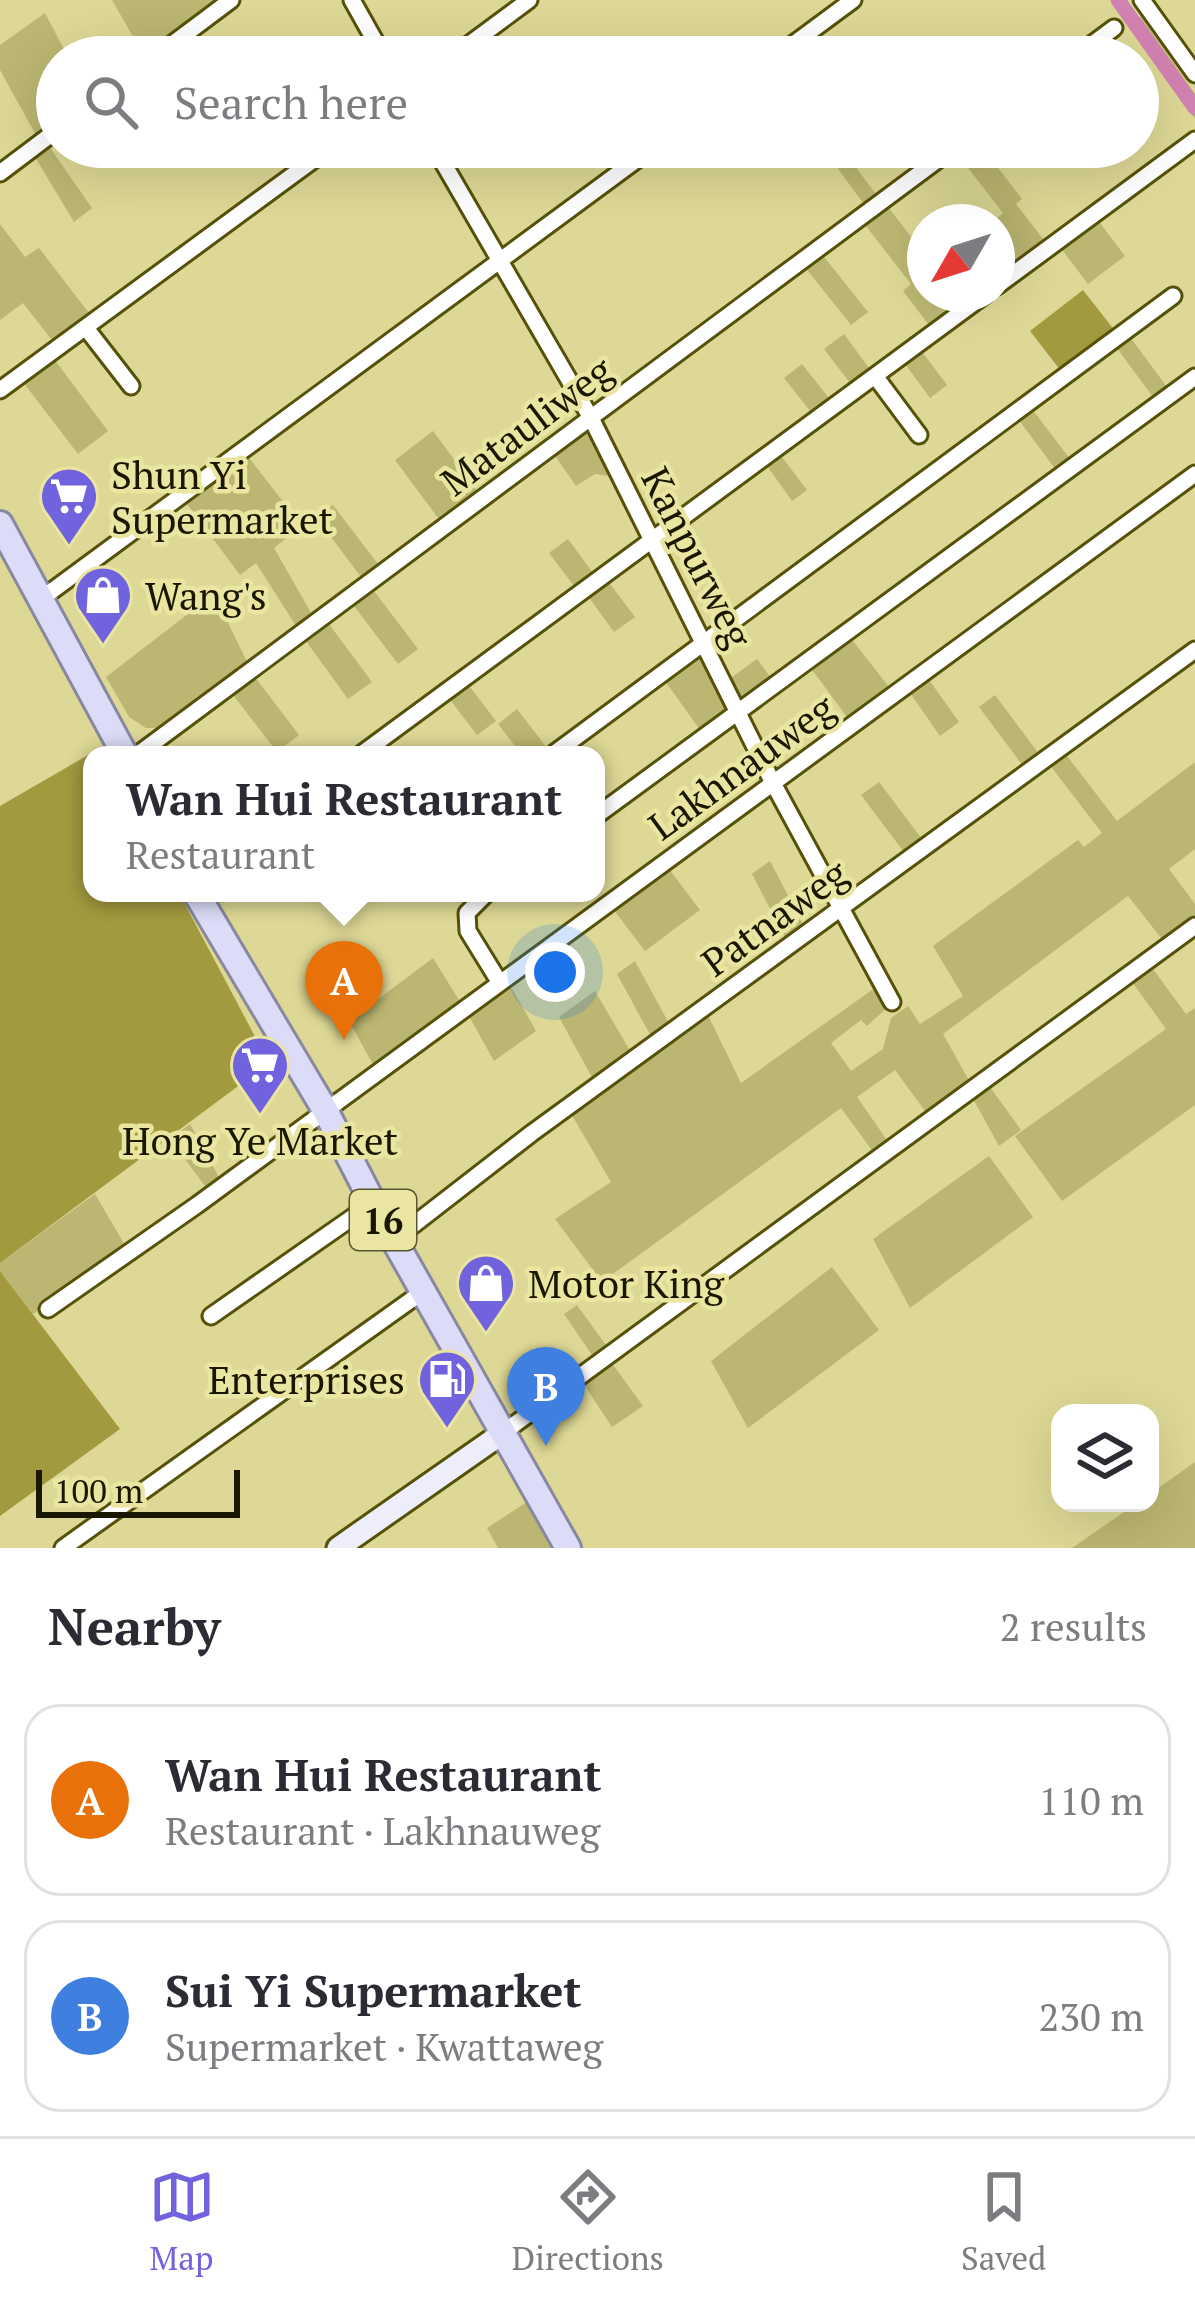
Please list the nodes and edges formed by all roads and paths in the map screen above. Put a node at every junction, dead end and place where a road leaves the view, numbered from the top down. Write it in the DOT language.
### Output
graph roads {
  1 [pos="231,0"];
  2 [pos="352,0"];
  3 [pos="530,0"];
  4 [pos="853,0"];
  5 [pos="1142,0"];
  6 [pos="1114,28"];
  7 [pos="183,36"];
  8 [pos="372,36"];
  9 [pos="481,36"];
  10 [pos="804,36"];
  11 [pos="1103,36"];
  12 [pos="1195,74"];
  13 [pos="1195,140"];
  14 [pos="36,146"];
  15 [pos="1159,167"];
  16 [pos="303,168"];
  17 [pos="446,168"];
  18 [pos="626,168"];
  19 [pos="927,168"];
  20 [pos="1157,168"];
  21 [pos="0,173"];
  22 [pos="498,262"];
  23 [pos="1015,273"];
  24 [pos="1173,296"];
  25 [pos="962,312"];
  26 [pos="86,328"];
  27 [pos="875,376"];
  28 [pos="1195,377"];
  29 [pos="131,386"];
  30 [pos="0,390"];
  31 [pos="591,418"];
  32 [pos="919,435"];
  33 [pos="1195,474"];
  34 [pos="0,524"];
  35 [pos="652,540"];
  36 [pos="41,599"];
  37 [pos="704,642"];
  38 [pos="1195,650"];
  39 [pos="740,713"];
  40 [pos="119,746"];
  41 [pos="149,746"];
  42 [pos="372,746"];
  43 [pos="564,746"];
  44 [pos="773,783"];
  45 [pos="605,809"];
  46 [pos="201,902"];
  47 [pos="479,902"];
  48 [pos="839,911"];
  49 [pos="1195,926"];
  50 [pos="500,983"];
  51 [pos="892,1002"];
  52 [pos="325,1110"];
  53 [pos="373,1203"];
  54 [pos="394,1240"];
  55 [pos="425,1290"];
  56 [pos="48,1309"];
  57 [pos="211,1316"];
  58 [pos="504,1432"];
  59 [pos="63,1548"];
  60 [pos="338,1548"];
  61 [pos="568,1548"];
  1 -- 7 [label="street"];
  2 -- 8 [label="street"];
  3 -- 9 [label="street"];
  4 -- 10 [label="street"];
  5 -- 12 [label="street"];
  6 -- 11 [label="street"];
  13 -- 15 [label="street"];
  14 -- 21 [label="street"];
  16 -- 26 [label="street"];
  17 -- 22 [label="street, Kanpurweg"];
  18 -- 22 [label="street"];
  19 -- 31 [label="street, Matauliweg"];
  20 -- 23 [label="street"];
  22 -- 31 [label="street, Kanpurweg"];
  22 -- 36 [label="street"];
  24 -- 37 [label="street"];
  25 -- 27 [label="street"];
  26 -- 29 [label="street"];
  26 -- 30 [label="street"];
  27 -- 32 [label="street"];
  27 -- 35 [label="street"];
  28 -- 39 [label="street"];
  31 -- 35 [label="street, Kanpurweg"];
  31 -- 41 [label="street, Matauliweg"];
  33 -- 44 [label="street, Lakhnauweg"];
  34 -- 36 [label="main road"];
  35 -- 37 [label="street, Kanpurweg"];
  35 -- 42 [label="street"];
  36 -- 40 [label="main road"];
  37 -- 39 [label="street, Kanpurweg"];
  37 -- 43 [label="street"];
  38 -- 48 [label="street, Patnaweg"];
  39 -- 44 [label="street, Kanpurweg"];
  39 -- 45 [label="street"];
  44 -- 48 [label="street, Kanpurweg"];
  44 -- 50 [label="street, Lakhnauweg"];
  46 -- 52 [label="main road, 16"];
  47 -- 50 [label="street"];
  48 -- 51 [label="street, Kanpurweg"];
  48 -- 54 [label="street, Patnaweg"];
  49 -- 58 [label="street"];
  50 -- 52 [label="street, Lakhnauweg"];
  52 -- 53 [label="main road, 16"];
  52 -- 56 [label="street, Lakhnauweg"];
  53 -- 54 [label="main road, 16"];
  53 -- 57 [label="street"];
  54 -- 55 [label="main road, 16"];
  55 -- 58 [label="main road, 16"];
  55 -- 59 [label="street"];
  58 -- 60 [label="street"];
  58 -- 61 [label="main road, 16"];
}
